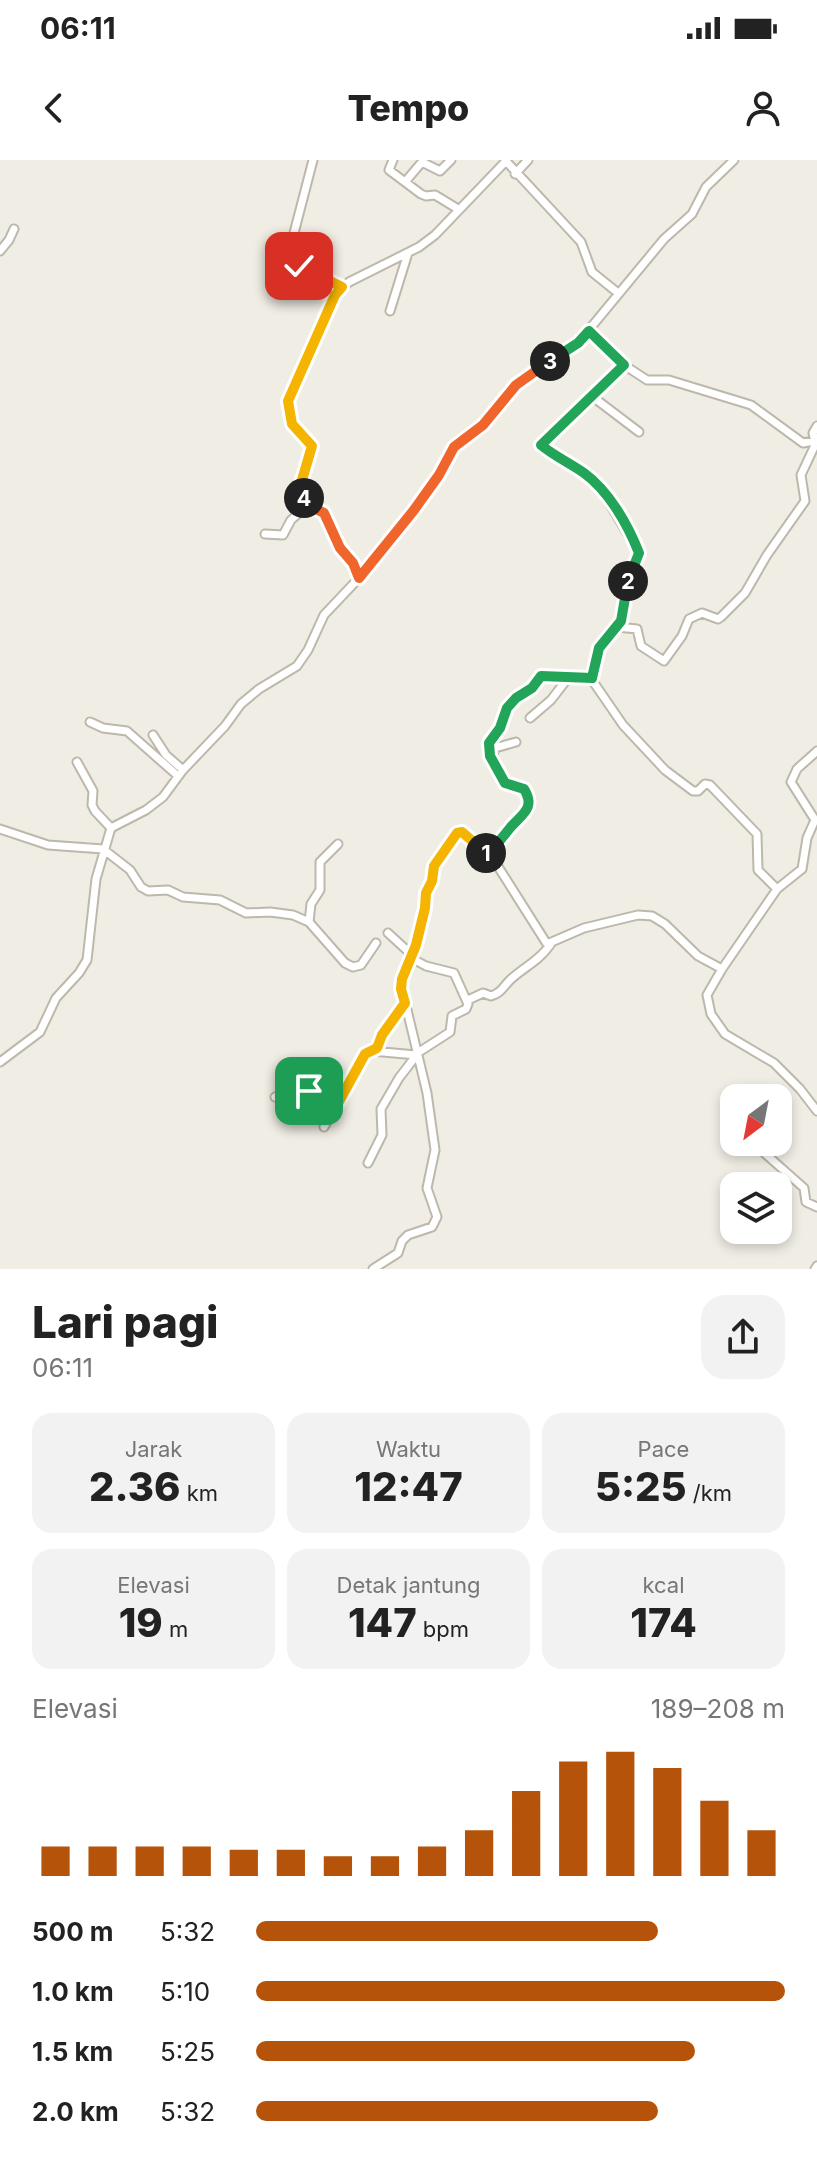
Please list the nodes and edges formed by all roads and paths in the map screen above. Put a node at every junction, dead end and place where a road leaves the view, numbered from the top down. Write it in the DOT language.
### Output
graph roads {
  1 [pos="313,160"];
  2 [pos="393,160"];
  3 [pos="451,160"];
  4 [pos="528,160"];
  5 [pos="734,160"];
  6 [pos="505,161"];
  7 [pos="515,174"];
  8 [pos="405,182"];
  9 [pos="458,209"];
  10 [pos="14,229"];
  11 [pos="294,233"];
  12 [pos="0,251"];
  13 [pos="408,253"];
  14 [pos="299,266"];
  15 [pos="342,287"];
  16 [pos="618,293"];
  17 [pos="390,311"];
  18 [pos="589,331"];
  19 [pos="624,365"];
  20 [pos="593,397"];
  21 [pos="817,426"];
  22 [pos="639,432"];
  23 [pos="816,443"];
  24 [pos="308,505"];
  25 [pos="265,534"];
  26 [pos="359,578"];
  27 [pos="617,627"];
  28 [pos="568,678"];
  29 [pos="592,678"];
  30 [pos="530,718"];
  31 [pos="90,722"];
  32 [pos="153,735"];
  33 [pos="516,742"];
  34 [pos="817,751"];
  35 [pos="77,762"];
  36 [pos="494,762"];
  37 [pos="180,773"];
  38 [pos="111,828"];
  39 [pos="0,829"];
  40 [pos="338,844"];
  41 [pos="103,849"];
  42 [pos="488,855"];
  43 [pos="804,860"];
  44 [pos="817,862"];
  45 [pos="777,889"];
  46 [pos="309,922"];
  47 [pos="388,933"];
  48 [pos="376,943"];
  49 [pos="550,945"];
  50 [pos="412,956"];
  51 [pos="722,969"];
  52 [pos="468,1000"];
  53 [pos="405,1003"];
  54 [pos="372,1051"];
  55 [pos="417,1053"];
  56 [pos="0,1062"];
  57 [pos="275,1097"];
  58 [pos="817,1111"];
  59 [pos="331,1116"];
  60 [pos="324,1127"];
  61 [pos="768,1156"];
  62 [pos="368,1163"];
  63 [pos="817,1207"];
  64 [pos="373,1269"];
  1 -- 11 [label="street"];
  2 -- 8 [label="street"];
  3 -- 8 [label="street"];
  4 -- 7 [label="street"];
  5 -- 16 [label="street"];
  6 -- 7 [label="street"];
  6 -- 9 [label="street"];
  7 -- 16 [label="street"];
  8 -- 9 [label="street"];
  9 -- 13 [label="street"];
  10 -- 12 [label="street"];
  13 -- 15 [label="street"];
  13 -- 17 [label="street"];
  14 -- 15 [label="street"];
  15 -- 24 [label="street"];
  16 -- 18 [label="street"];
  18 -- 19 [label="street"];
  18 -- 26 [label="street"];
  19 -- 20 [label="street"];
  19 -- 23 [label="street"];
  20 -- 22 [label="street"];
  20 -- 27 [label="street"];
  21 -- 23 [label="street"];
  23 -- 27 [label="street"];
  24 -- 25 [label="street"];
  24 -- 26 [label="street"];
  26 -- 37 [label="street"];
  27 -- 29 [label="street"];
  28 -- 29 [label="street"];
  28 -- 30 [label="street"];
  28 -- 36 [label="street"];
  29 -- 45 [label="street"];
  31 -- 37 [label="street"];
  32 -- 37 [label="street"];
  33 -- 36 [label="street"];
  34 -- 43 [label="street"];
  35 -- 38 [label="street"];
  36 -- 42 [label="street"];
  37 -- 38 [label="street"];
  38 -- 41 [label="street"];
  39 -- 41 [label="street"];
  40 -- 46 [label="street"];
  41 -- 46 [label="street"];
  41 -- 56 [label="street"];
  42 -- 49 [label="street"];
  42 -- 50 [label="street"];
  43 -- 44 [label="street"];
  43 -- 45 [label="street"];
  45 -- 51 [label="street"];
  46 -- 48 [label="street"];
  47 -- 50 [label="street"];
  49 -- 51 [label="street"];
  49 -- 52 [label="street"];
  50 -- 52 [label="street"];
  50 -- 53 [label="street"];
  51 -- 58 [label="street"];
  52 -- 55 [label="street"];
  53 -- 54 [label="street"];
  53 -- 55 [label="street"];
  54 -- 55 [label="street"];
  54 -- 59 [label="street"];
  55 -- 62 [label="street"];
  55 -- 64 [label="street"];
  57 -- 59 [label="street"];
  59 -- 60 [label="street"];
  61 -- 63 [label="street"];
}
